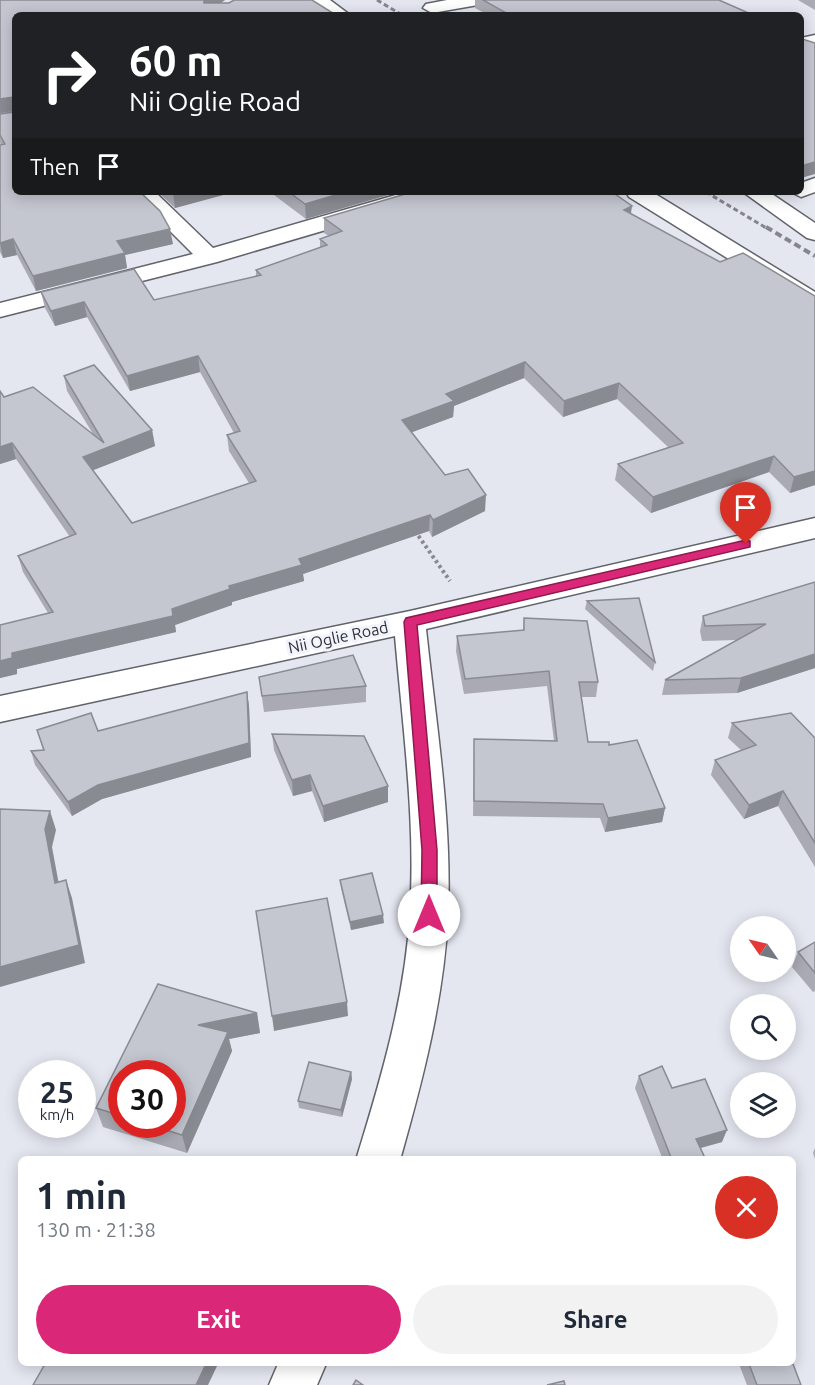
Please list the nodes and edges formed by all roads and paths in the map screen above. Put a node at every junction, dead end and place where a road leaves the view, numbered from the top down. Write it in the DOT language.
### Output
graph roads {
  1 [pos="318,0"];
  2 [pos="478,0"];
  3 [pos="431,8"];
  4 [pos="336,12"];
  5 [pos="145,195"];
  6 [pos="420,195"];
  7 [pos="642,195"];
  8 [pos="761,196"];
  9 [pos="815,233"];
  10 [pos="209,257"];
  11 [pos="815,302"];
  12 [pos="0,310"];
  13 [pos="408,522"];
  14 [pos="815,528"];
  15 [pos="468,608"];
  16 [pos="410,622"];
  17 [pos="0,709"];
  18 [pos="379,1156"];
  19 [pos="301,1366"];
  20 [pos="293,1385"];
  1 -- 4 [label="street"];
  2 -- 3 [label="street"];
  5 -- 10 [label="street"];
  6 -- 10 [label="street"];
  7 -- 11 [label="street"];
  8 -- 9 [label="street"];
  10 -- 12 [label="street"];
  13 -- 15 [label="path"];
  14 -- 15 [label="street, Nii Oglie Road"];
  15 -- 16 [label="street, Nii Oglie Road"];
  16 -- 17 [label="street, Nii Oglie Road"];
  16 -- 18 [label="street"];
  19 -- 20 [label="street"];
}
